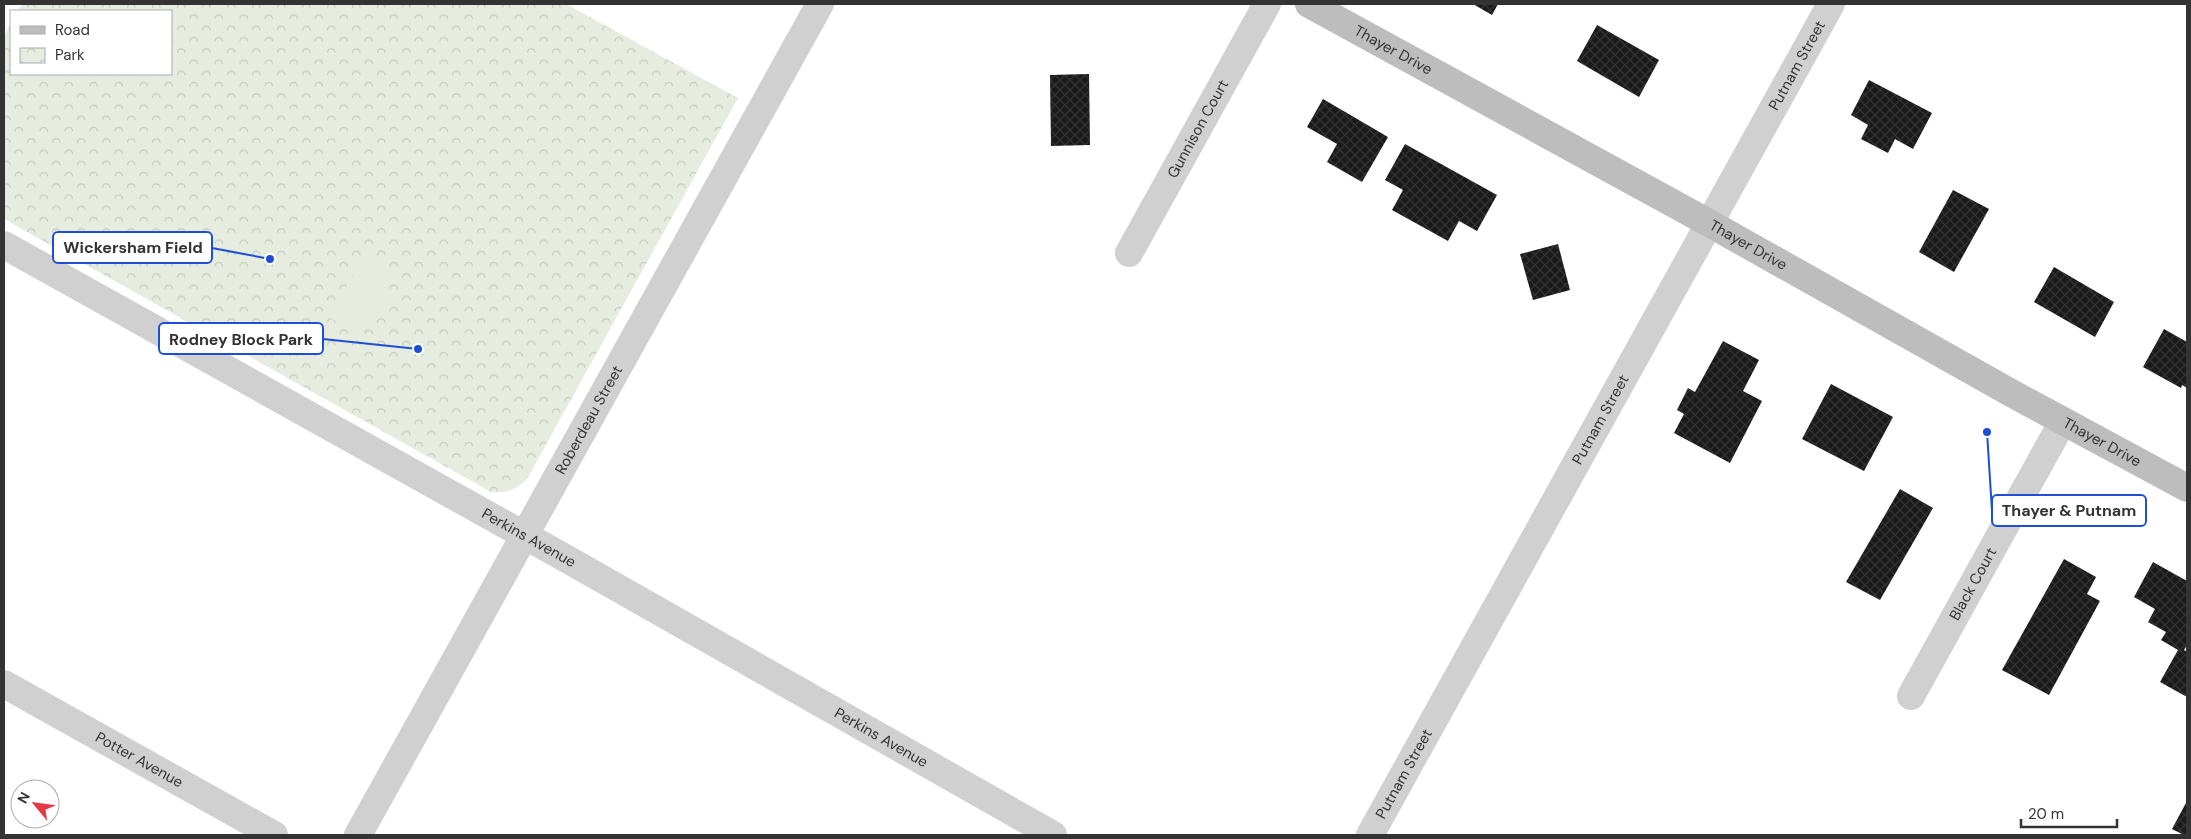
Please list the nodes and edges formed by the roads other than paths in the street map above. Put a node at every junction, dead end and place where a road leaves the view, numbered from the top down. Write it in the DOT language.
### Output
graph roads {
  1 [pos="820,4"];
  2 [pos="1267,4"];
  3 [pos="1309,4"];
  4 [pos="1831,4"];
  5 [pos="1709,223"];
  6 [pos="4,245"];
  7 [pos="1128,253"];
  8 [pos="2063,421"];
  9 [pos="2187,488"];
  10 [pos="525,536"];
  11 [pos="4,684"];
  12 [pos="1911,696"];
  13 [pos="274,835"];
  14 [pos="358,835"];
  15 [pos="1052,835"];
  16 [pos="1370,835"];
  1 -- 10 [label="street, Roberdeau Street"];
  2 -- 7 [label="street, Gunnison Court"];
  3 -- 5 [label="street, Thayer Drive"];
  4 -- 5 [label="street, Putnam Street"];
  5 -- 8 [label="street, Thayer Drive"];
  5 -- 16 [label="street, Putnam Street"];
  6 -- 10 [label="street, Perkins Avenue"];
  8 -- 9 [label="street, Thayer Drive"];
  8 -- 12 [label="street, Black Court"];
  10 -- 14 [label="street, Roberdeau Street"];
  10 -- 15 [label="street, Perkins Avenue"];
  11 -- 13 [label="street, Potter Avenue"];
}
